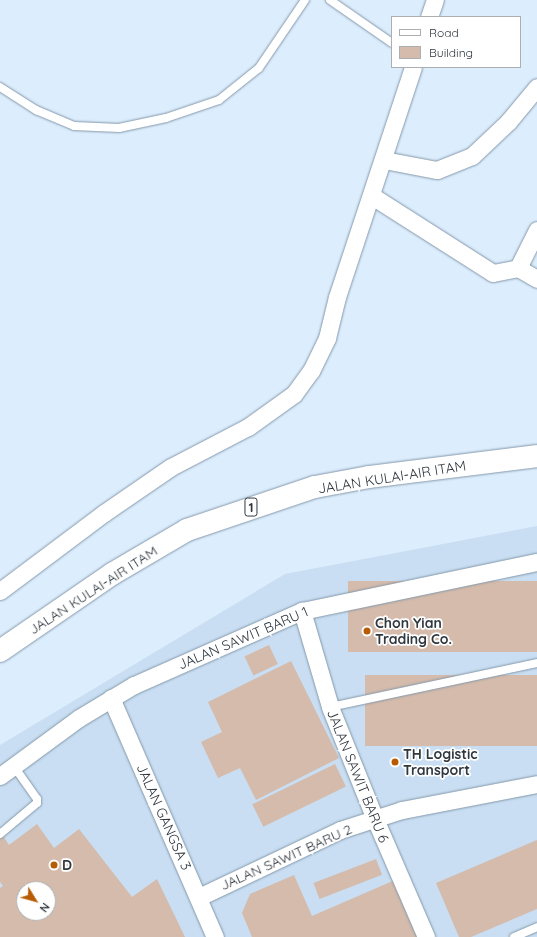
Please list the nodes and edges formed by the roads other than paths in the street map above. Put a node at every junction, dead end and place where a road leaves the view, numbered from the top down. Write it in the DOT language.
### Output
graph roads {
  1 [pos="305,0"];
  2 [pos="330,0"];
  3 [pos="435,0"];
  4 [pos="429,16"];
  5 [pos="391,42"];
  6 [pos="413,68"];
  7 [pos="0,87"];
  8 [pos="537,87"];
  9 [pos="384,160"];
  10 [pos="372,196"];
  11 [pos="537,230"];
  12 [pos="518,268"];
  13 [pos="537,279"];
  14 [pos="537,456"];
  15 [pos="537,562"];
  16 [pos="0,591"];
  17 [pos="302,611"];
  18 [pos="0,651"];
  19 [pos="537,663"];
  20 [pos="111,698"];
  21 [pos="330,707"];
  22 [pos="6,771"];
  23 [pos="537,784"];
  24 [pos="375,819"];
  25 [pos="0,834"];
  26 [pos="199,897"];
  27 [pos="537,927"];
  28 [pos="215,937"];
  29 [pos="426,937"];
  30 [pos="514,937"];
  1 -- 7 [label="lane"];
  2 -- 5 [label="lane"];
  3 -- 4 [label="street"];
  6 -- 9 [label="street"];
  8 -- 9 [label="street"];
  9 -- 10 [label="street"];
  10 -- 12 [label="street"];
  10 -- 16 [label="street"];
  11 -- 12 [label="street"];
  12 -- 13 [label="street"];
  14 -- 18 [label="highway, JALAN KULAI-AIR ITAM / 1"];
  15 -- 17 [label="street, JALAN SAWIT BARU 1"];
  17 -- 20 [label="street, JALAN SAWIT BARU 1"];
  17 -- 21 [label="street, JALAN SAWIT BARU 6"];
  19 -- 21 [label="lane"];
  20 -- 22 [label="street, JALAN SAWIT BARU 1"];
  20 -- 26 [label="street, JALAN GANGSA 3"];
  21 -- 24 [label="street, JALAN SAWIT BARU 6"];
  22 -- 25 [label="lane"];
  23 -- 24 [label="street, JALAN SAWIT BARU 2"];
  24 -- 26 [label="street, JALAN SAWIT BARU 2"];
  24 -- 29 [label="street, JALAN SAWIT BARU 6"];
  26 -- 28 [label="street, JALAN GANGSA 3"];
  27 -- 30 [label="lane"];
}
